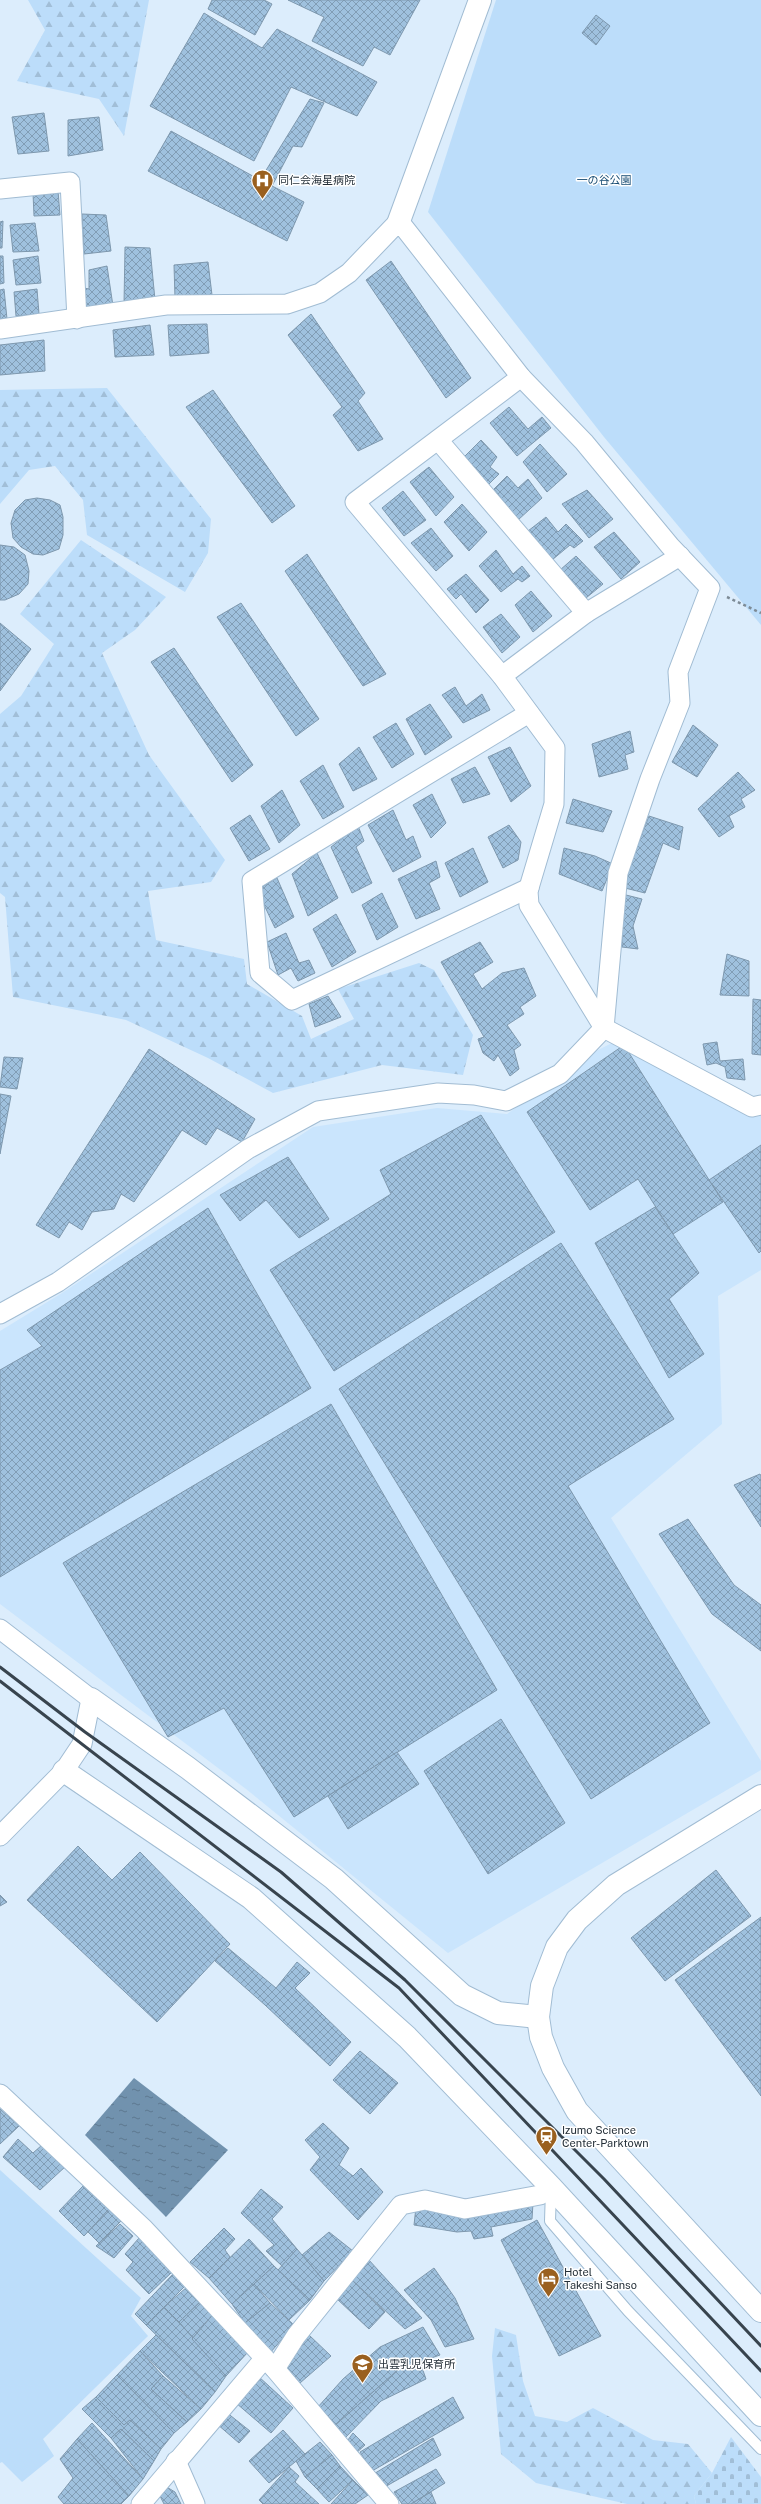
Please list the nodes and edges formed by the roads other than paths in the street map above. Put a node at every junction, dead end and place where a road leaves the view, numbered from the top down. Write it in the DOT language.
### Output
graph roads {
  1 [pos="480,0"];
  2 [pos="0,189"];
  3 [pos="399,221"];
  4 [pos="77,318"];
  5 [pos="0,329"];
  6 [pos="521,377"];
  7 [pos="438,440"];
  8 [pos="680,556"];
  9 [pos="586,614"];
  10 [pos="502,676"];
  11 [pos="529,713"];
  12 [pos="529,888"];
  13 [pos="604,1028"];
  14 [pos="761,1105"];
  15 [pos="0,1314"];
  16 [pos="0,1629"];
  17 [pos="91,1700"];
  18 [pos="64,1771"];
  19 [pos="761,1796"];
  20 [pos="0,1836"];
  21 [pos="538,2017"];
  22 [pos="0,2094"];
  23 [pos="551,2187"];
  24 [pos="761,2312"];
  25 [pos="269,2364"];
  26 [pos="761,2414"];
  27 [pos="761,2449"];
  28 [pos="176,2461"];
  29 [pos="384,2502"];
  30 [pos="140,2504"];
  31 [pos="195,2504"];
  1 -- 3 [label="street"];
  2 -- 4 [label="street"];
  3 -- 4 [label="street"];
  3 -- 6 [label="street"];
  4 -- 5 [label="street"];
  6 -- 7 [label="street"];
  6 -- 8 [label="street"];
  7 -- 9 [label="street"];
  7 -- 10 [label="street"];
  8 -- 9 [label="street"];
  8 -- 13 [label="street"];
  9 -- 10 [label="street"];
  10 -- 11 [label="street"];
  11 -- 12 [label="street"];
  11 -- 12 [label="street"];
  12 -- 13 [label="street"];
  13 -- 14 [label="street"];
  13 -- 15 [label="street"];
  16 -- 17 [label="street"];
  17 -- 18 [label="street"];
  17 -- 21 [label="street"];
  18 -- 20 [label="street"];
  18 -- 23 [label="street"];
  19 -- 21 [label="street"];
  21 -- 24 [label="street"];
  22 -- 25 [label="street"];
  23 -- 25 [label="street"];
  23 -- 26 [label="street"];
  23 -- 27 [label="lane"];
  25 -- 28 [label="street"];
  25 -- 29 [label="street"];
  28 -- 30 [label="street"];
  28 -- 31 [label="street"];
}
